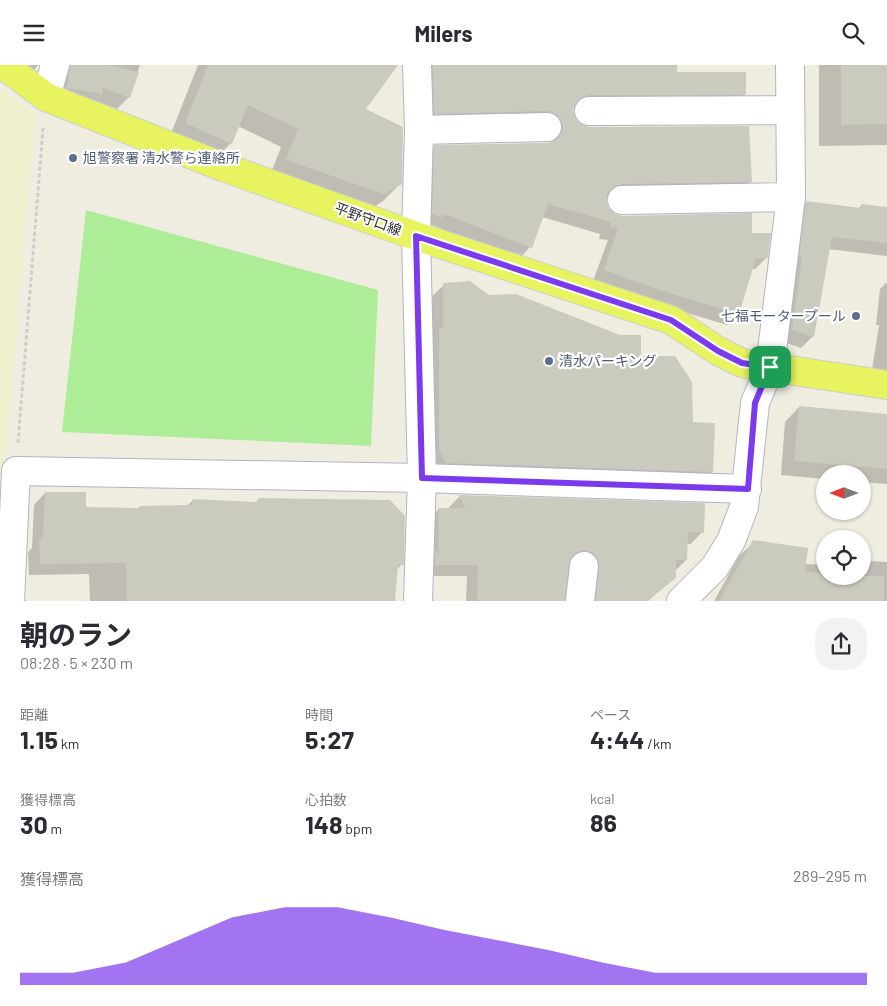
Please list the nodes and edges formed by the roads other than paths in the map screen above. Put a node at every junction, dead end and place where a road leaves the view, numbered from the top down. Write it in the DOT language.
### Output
graph roads {
  1 [pos="3,65"];
  2 [pos="55,65"];
  3 [pos="417,65"];
  4 [pos="790,65"];
  5 [pos="46,97"];
  6 [pos="790,110"];
  7 [pos="589,111"];
  8 [pos="547,127"];
  9 [pos="419,129"];
  10 [pos="791,197"];
  11 [pos="622,200"];
  12 [pos="416,236"];
  13 [pos="770,367"];
  14 [pos="887,385"];
  15 [pos="422,478"];
  16 [pos="748,489"];
  17 [pos="584,566"];
  18 [pos="10,601"];
  19 [pos="418,601"];
  20 [pos="580,601"];
  21 [pos="681,601"];
  1 -- 5 [label="main road, 平野守口線"];
  2 -- 5 [label="street"];
  3 -- 9 [label="street"];
  4 -- 6 [label="street"];
  5 -- 12 [label="main road, 平野守口線"];
  6 -- 7 [label="street"];
  6 -- 10 [label="street"];
  8 -- 9 [label="street"];
  9 -- 12 [label="street"];
  10 -- 11 [label="street"];
  10 -- 13 [label="street"];
  12 -- 13 [label="main road, 平野守口線"];
  12 -- 15 [label="street"];
  13 -- 14 [label="main road, 平野守口線"];
  13 -- 16 [label="street"];
  15 -- 16 [label="street"];
  15 -- 18 [label="street"];
  15 -- 19 [label="street"];
  16 -- 21 [label="street"];
  17 -- 20 [label="street"];
}
